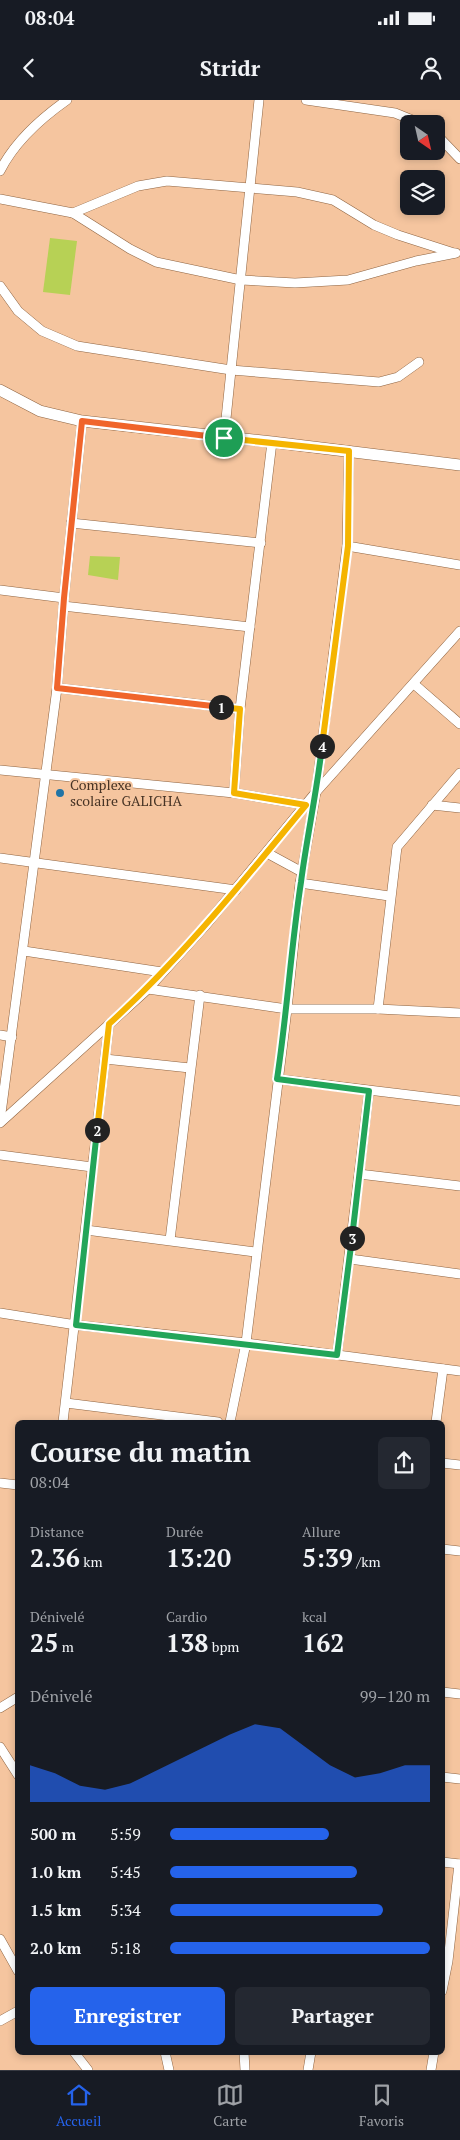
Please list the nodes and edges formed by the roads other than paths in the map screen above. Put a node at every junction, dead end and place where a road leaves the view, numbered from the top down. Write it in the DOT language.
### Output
graph roads {
  1 [pos="67,100"];
  2 [pos="259,100"];
  3 [pos="306,100"];
  4 [pos="400,115"];
  5 [pos="445,143"];
  6 [pos="460,159"];
  7 [pos="0,171"];
  8 [pos="250,189"];
  9 [pos="0,198"];
  10 [pos="74,213"];
  11 [pos="458,254"];
  12 [pos="241,280"];
  13 [pos="0,286"];
  14 [pos="418,362"];
  15 [pos="230,370"];
  16 [pos="0,391"];
  17 [pos="82,421"];
  18 [pos="224,438"];
  19 [pos="272,442"];
  20 [pos="349,451"];
  21 [pos="460,465"];
  22 [pos="71,523"];
  23 [pos="261,543"];
  24 [pos="348,546"];
  25 [pos="460,566"];
  26 [pos="0,590"];
  27 [pos="63,602"];
  28 [pos="250,626"];
  29 [pos="460,630"];
  30 [pos="414,684"];
  31 [pos="57,688"];
  32 [pos="240,709"];
  33 [pos="460,724"];
  34 [pos="0,770"];
  35 [pos="460,773"];
  36 [pos="46,775"];
  37 [pos="316,792"];
  38 [pos="234,793"];
  39 [pos="306,805"];
  40 [pos="432,805"];
  41 [pos="460,808"];
  42 [pos="267,853"];
  43 [pos="0,858"];
  44 [pos="34,861"];
  45 [pos="302,872"];
  46 [pos="300,883"];
  47 [pos="236,890"];
  48 [pos="389,896"];
  49 [pos="24,951"];
  50 [pos="162,972"];
  51 [pos="148,989"];
  52 [pos="200,995"];
  53 [pos="378,1008"];
  54 [pos="287,1009"];
  55 [pos="460,1013"];
  56 [pos="109,1024"];
  57 [pos="0,1035"];
  58 [pos="12,1037"];
  59 [pos="105,1059"];
  60 [pos="190,1068"];
  61 [pos="277,1079"];
  62 [pos="369,1091"];
  63 [pos="460,1101"];
  64 [pos="0,1122"];
  65 [pos="0,1155"];
  66 [pos="92,1167"];
  67 [pos="358,1174"];
  68 [pos="460,1186"];
  69 [pos="86,1230"];
  70 [pos="170,1240"];
  71 [pos="256,1252"];
  72 [pos="350,1259"];
  73 [pos="460,1274"];
  74 [pos="0,1313"];
  75 [pos="76,1325"];
  76 [pos="246,1343"];
  77 [pos="337,1355"];
  78 [pos="443,1369"];
  79 [pos="460,1371"];
  80 [pos="66,1403"];
  81 [pos="63,1420"];
  82 [pos="202,1420"];
  83 [pos="230,1420"];
  84 [pos="436,1420"];
  85 [pos="445,1462"];
  86 [pos="460,1465"];
  87 [pos="0,1483"];
  88 [pos="15,1485"];
  89 [pos="445,1548"];
  90 [pos="460,1551"];
  91 [pos="445,1692"];
  92 [pos="460,1694"];
  93 [pos="15,1699"];
  94 [pos="0,1708"];
  95 [pos="0,1747"];
  96 [pos="15,1770"];
  97 [pos="445,1777"];
  98 [pos="460,1779"];
  99 [pos="445,1862"];
  100 [pos="460,1864"];
  101 [pos="0,1939"];
  102 [pos="15,1959"];
  103 [pos="445,1976"];
  104 [pos="15,2013"];
  105 [pos="0,2021"];
  106 [pos="76,2055"];
  107 [pos="83,2055"];
  108 [pos="166,2055"];
  109 [pos="244,2055"];
  110 [pos="310,2055"];
  111 [pos="434,2055"];
  112 [pos="87,2068"];
  113 [pos="169,2070"];
  114 [pos="245,2070"];
  115 [pos="308,2070"];
  116 [pos="431,2070"];
  1 -- 7 [label="street"];
  2 -- 8 [label="street"];
  3 -- 4 [label="street"];
  5 -- 6 [label="street"];
  8 -- 10 [label="street"];
  8 -- 11 [label="street"];
  8 -- 12 [label="street"];
  9 -- 10 [label="street"];
  10 -- 12 [label="street"];
  11 -- 12 [label="street"];
  12 -- 15 [label="street"];
  13 -- 15 [label="street"];
  14 -- 15 [label="street"];
  15 -- 18 [label="street"];
  16 -- 17 [label="street"];
  17 -- 18 [label="street"];
  17 -- 22 [label="street"];
  18 -- 19 [label="street"];
  19 -- 20 [label="street"];
  19 -- 23 [label="street"];
  20 -- 21 [label="street"];
  20 -- 24 [label="street"];
  22 -- 23 [label="street"];
  22 -- 27 [label="street"];
  23 -- 28 [label="street"];
  24 -- 25 [label="street"];
  24 -- 37 [label="street"];
  26 -- 27 [label="street"];
  27 -- 28 [label="street"];
  27 -- 31 [label="street"];
  28 -- 32 [label="street"];
  29 -- 30 [label="street"];
  30 -- 33 [label="street"];
  30 -- 37 [label="street"];
  31 -- 32 [label="street"];
  31 -- 36 [label="street"];
  32 -- 38 [label="street"];
  34 -- 36 [label="street"];
  35 -- 40 [label="street"];
  36 -- 38 [label="street"];
  36 -- 44 [label="street"];
  37 -- 39 [label="street"];
  37 -- 45 [label="street"];
  38 -- 39 [label="street"];
  39 -- 42 [label="street"];
  40 -- 41 [label="street"];
  40 -- 48 [label="street"];
  42 -- 45 [label="street"];
  42 -- 47 [label="street"];
  43 -- 44 [label="street"];
  44 -- 47 [label="street"];
  44 -- 49 [label="street"];
  45 -- 46 [label="street"];
  46 -- 48 [label="street"];
  46 -- 54 [label="street"];
  47 -- 50 [label="street"];
  48 -- 53 [label="street"];
  49 -- 50 [label="street"];
  49 -- 58 [label="street"];
  50 -- 51 [label="street"];
  51 -- 52 [label="street"];
  51 -- 56 [label="street"];
  52 -- 54 [label="street"];
  52 -- 60 [label="street"];
  53 -- 54 [label="street"];
  53 -- 55 [label="street"];
  54 -- 61 [label="street"];
  56 -- 59 [label="street"];
  56 -- 64 [label="street"];
  57 -- 58 [label="street"];
  58 -- 64 [label="street"];
  59 -- 60 [label="street"];
  59 -- 66 [label="street"];
  60 -- 70 [label="street"];
  61 -- 62 [label="street"];
  61 -- 71 [label="street"];
  62 -- 63 [label="street"];
  62 -- 67 [label="street"];
  65 -- 66 [label="street"];
  66 -- 69 [label="street"];
  67 -- 68 [label="street"];
  67 -- 72 [label="street"];
  69 -- 70 [label="street"];
  69 -- 75 [label="street"];
  70 -- 71 [label="street"];
  71 -- 76 [label="street"];
  72 -- 73 [label="street"];
  72 -- 77 [label="street"];
  74 -- 75 [label="street"];
  75 -- 76 [label="street"];
  75 -- 80 [label="street"];
  76 -- 77 [label="street"];
  76 -- 83 [label="street"];
  77 -- 78 [label="street"];
  78 -- 79 [label="street"];
  78 -- 84 [label="street"];
  80 -- 81 [label="street"];
  80 -- 82 [label="street"];
  85 -- 86 [label="street"];
  87 -- 88 [label="street"];
  89 -- 90 [label="street"];
  91 -- 92 [label="street"];
  93 -- 94 [label="street"];
  95 -- 96 [label="street"];
  97 -- 98 [label="street"];
  99 -- 100 [label="street"];
  100 -- 103 [label="street"];
  101 -- 102 [label="street"];
  104 -- 105 [label="street"];
  106 -- 112 [label="street"];
  107 -- 112 [label="street"];
  108 -- 113 [label="street"];
  109 -- 114 [label="street"];
  110 -- 115 [label="street"];
  111 -- 116 [label="street"];
}
